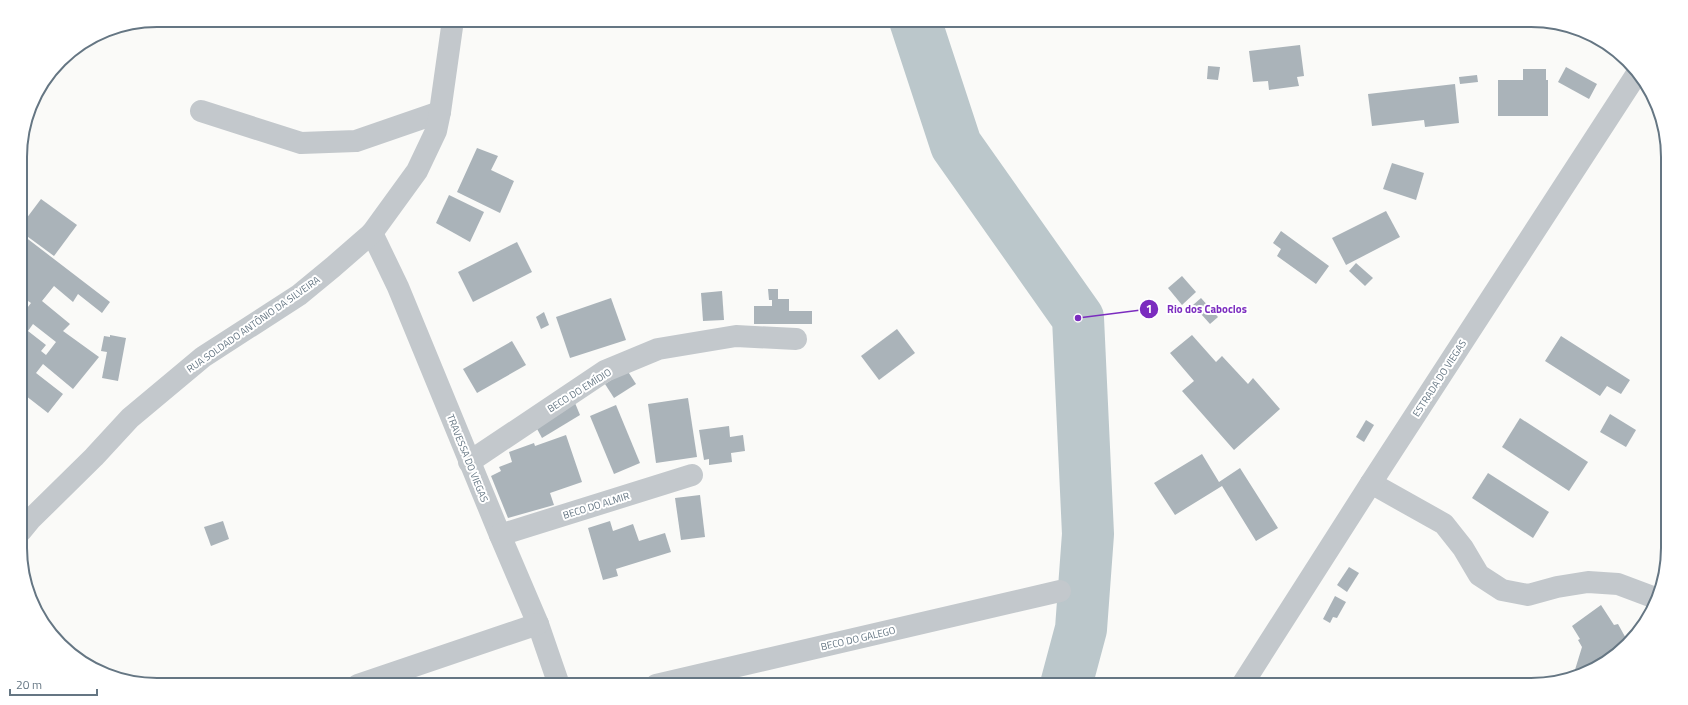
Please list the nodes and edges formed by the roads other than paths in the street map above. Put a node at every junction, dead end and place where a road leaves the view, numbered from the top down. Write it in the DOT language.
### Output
graph roads {
  1 [pos="452,27"];
  2 [pos="1634,78"];
  3 [pos="201,111"];
  4 [pos="440,112"];
  5 [pos="372,233"];
  6 [pos="796,339"];
  7 [pos="469,462"];
  8 [pos="692,475"];
  9 [pos="1371,483"];
  10 [pos="27,518"];
  11 [pos="500,535"];
  12 [pos="1060,591"];
  13 [pos="1652,597"];
  14 [pos="538,624"];
  15 [pos="379,678"];
  16 [pos="557,678"];
  17 [pos="686,678"];
  18 [pos="1246,678"];
  1 -- 4 [label="street, RUA SOLDADO ANTÔNIO DA SILVEIRA"];
  2 -- 9 [label="street, ESTRADA DO VIEGAS"];
  3 -- 4 [label="street"];
  4 -- 5 [label="street, RUA SOLDADO ANTÔNIO DA SILVEIRA"];
  5 -- 7 [label="street, TRAVESSA DO VIEGAS"];
  5 -- 10 [label="street, RUA SOLDADO ANTÔNIO DA SILVEIRA"];
  6 -- 7 [label="street, BECO DO EMÍDIO"];
  7 -- 11 [label="street, TRAVESSA DO VIEGAS"];
  8 -- 11 [label="street, BECO DO ALMIR"];
  9 -- 13 [label="street"];
  9 -- 18 [label="street, ESTRADA DO VIEGAS"];
  11 -- 14 [label="street, TRAVESSA DO VIEGAS"];
  12 -- 17 [label="street, BECO DO GALEGO"];
  14 -- 15 [label="street"];
  14 -- 16 [label="street, TRAVESSA DO VIEGAS"];
}
